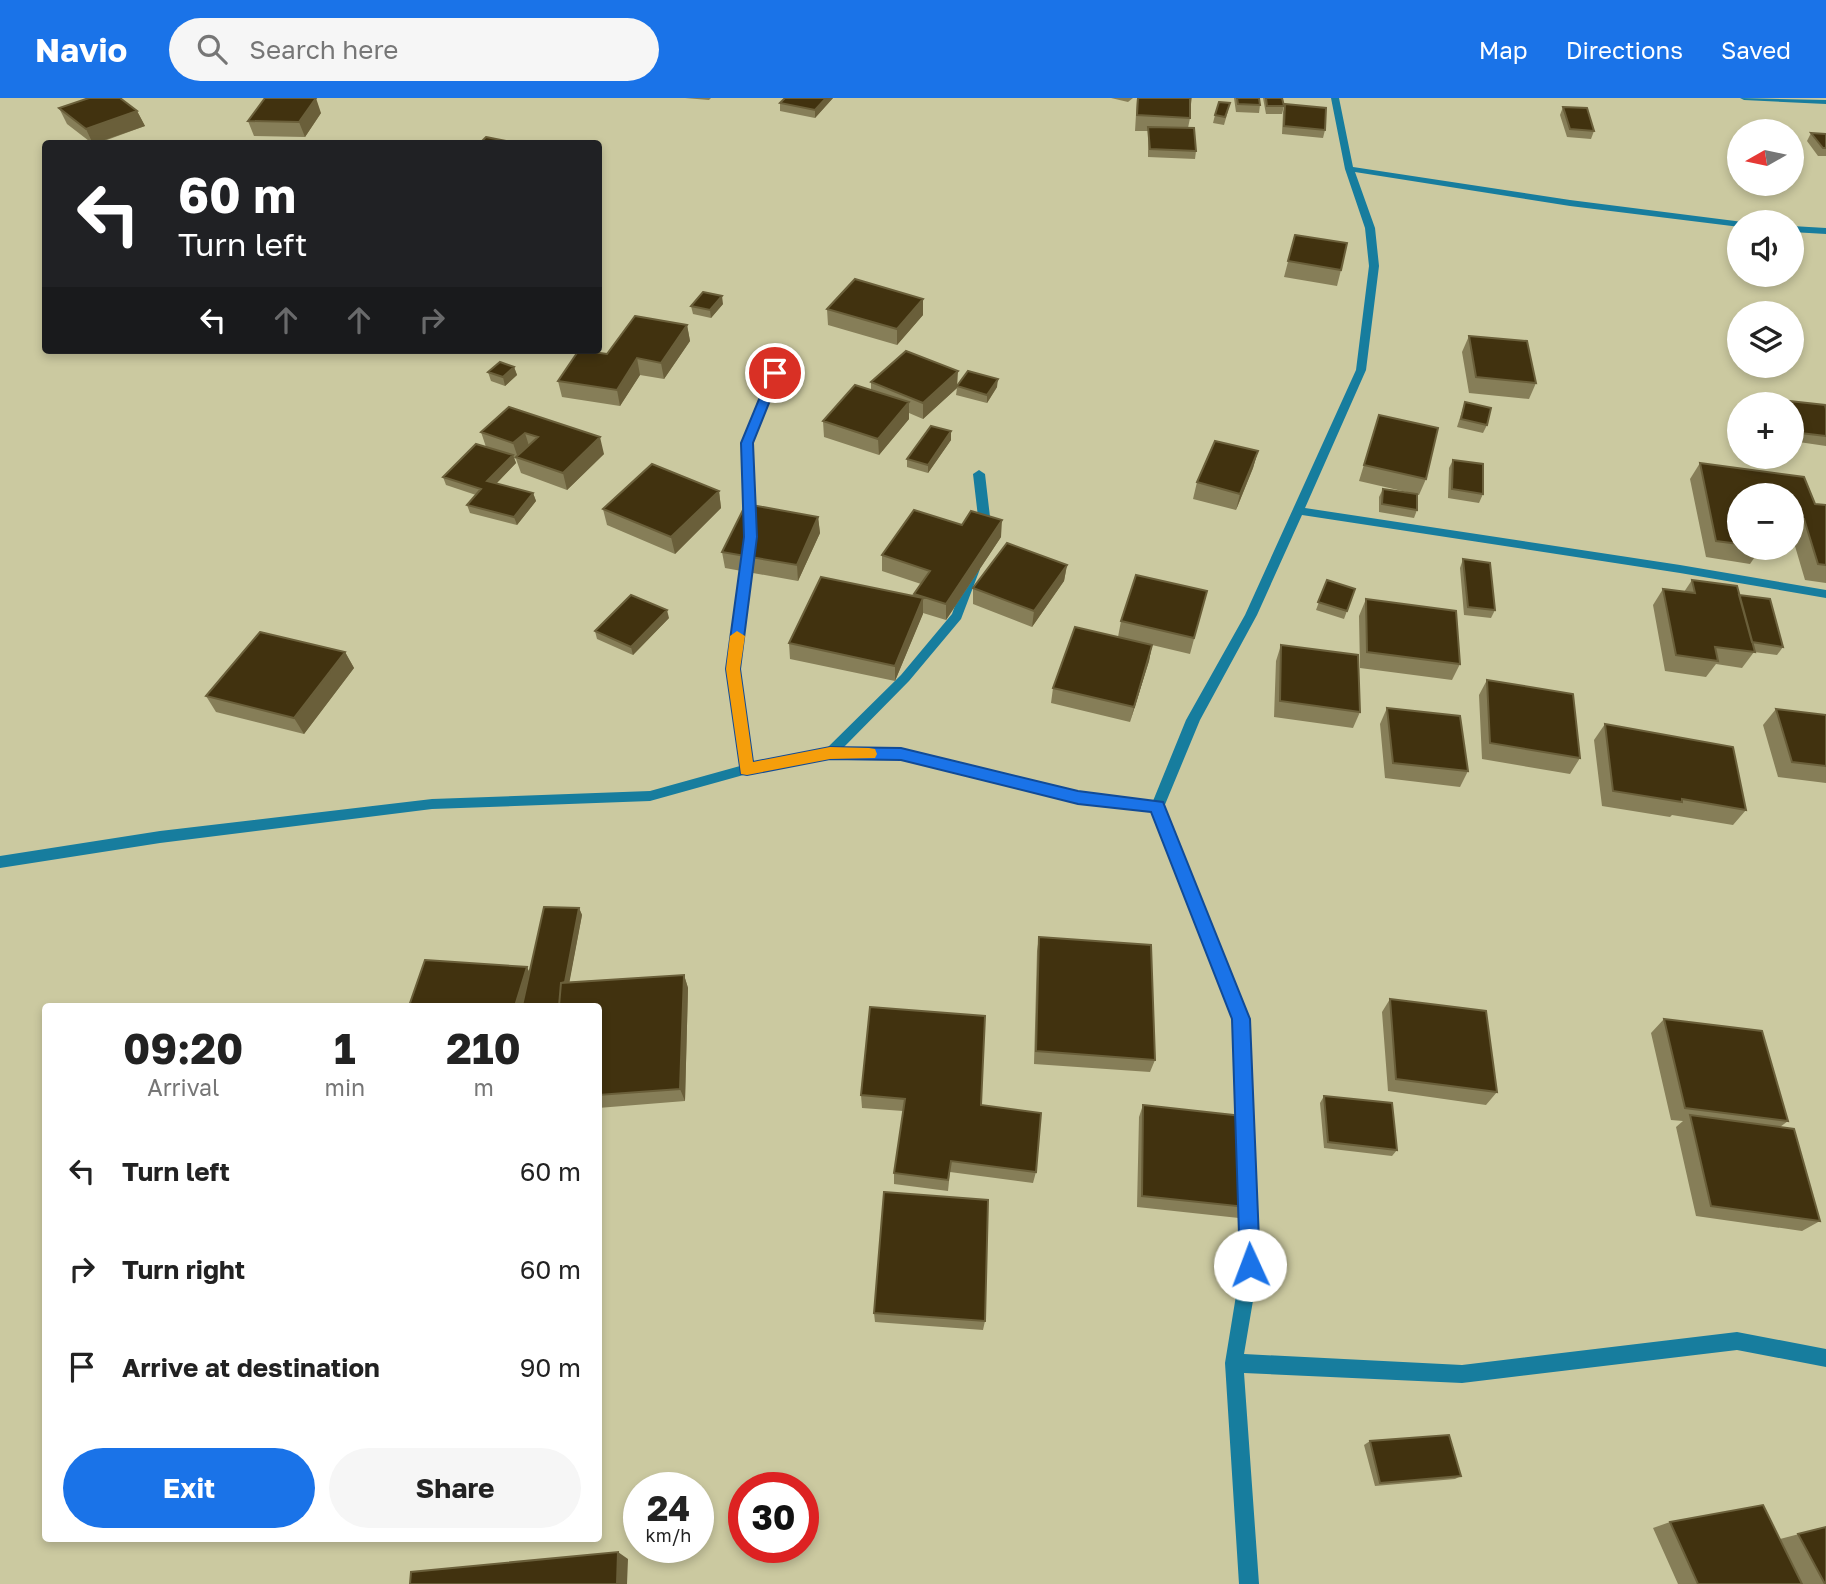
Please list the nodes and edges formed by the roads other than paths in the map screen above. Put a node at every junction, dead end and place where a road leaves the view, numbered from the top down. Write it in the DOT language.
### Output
graph roads {
  1 [pos="1335,98"];
  2 [pos="1744,98"];
  3 [pos="1826,102"];
  4 [pos="1349,169"];
  5 [pos="1727,222"];
  6 [pos="1804,230"];
  7 [pos="1826,232"];
  8 [pos="784,349"];
  9 [pos="979,474"];
  10 [pos="1299,511"];
  11 [pos="1826,594"];
  12 [pos="830,753"];
  13 [pos="747,769"];
  14 [pos="1157,807"];
  15 [pos="0,862"];
  16 [pos="1826,1358"];
  17 [pos="1234,1363"];
  18 [pos="1249,1584"];
  1 -- 4 [label="street"];
  2 -- 3 [label="street"];
  4 -- 5 [label="street"];
  4 -- 10 [label="street"];
  6 -- 7 [label="street"];
  8 -- 13 [label="street"];
  9 -- 12 [label="street"];
  10 -- 11 [label="street"];
  10 -- 14 [label="street"];
  12 -- 13 [label="street"];
  12 -- 14 [label="street"];
  13 -- 15 [label="street"];
  14 -- 17 [label="street"];
  16 -- 17 [label="street"];
  17 -- 18 [label="street"];
}
